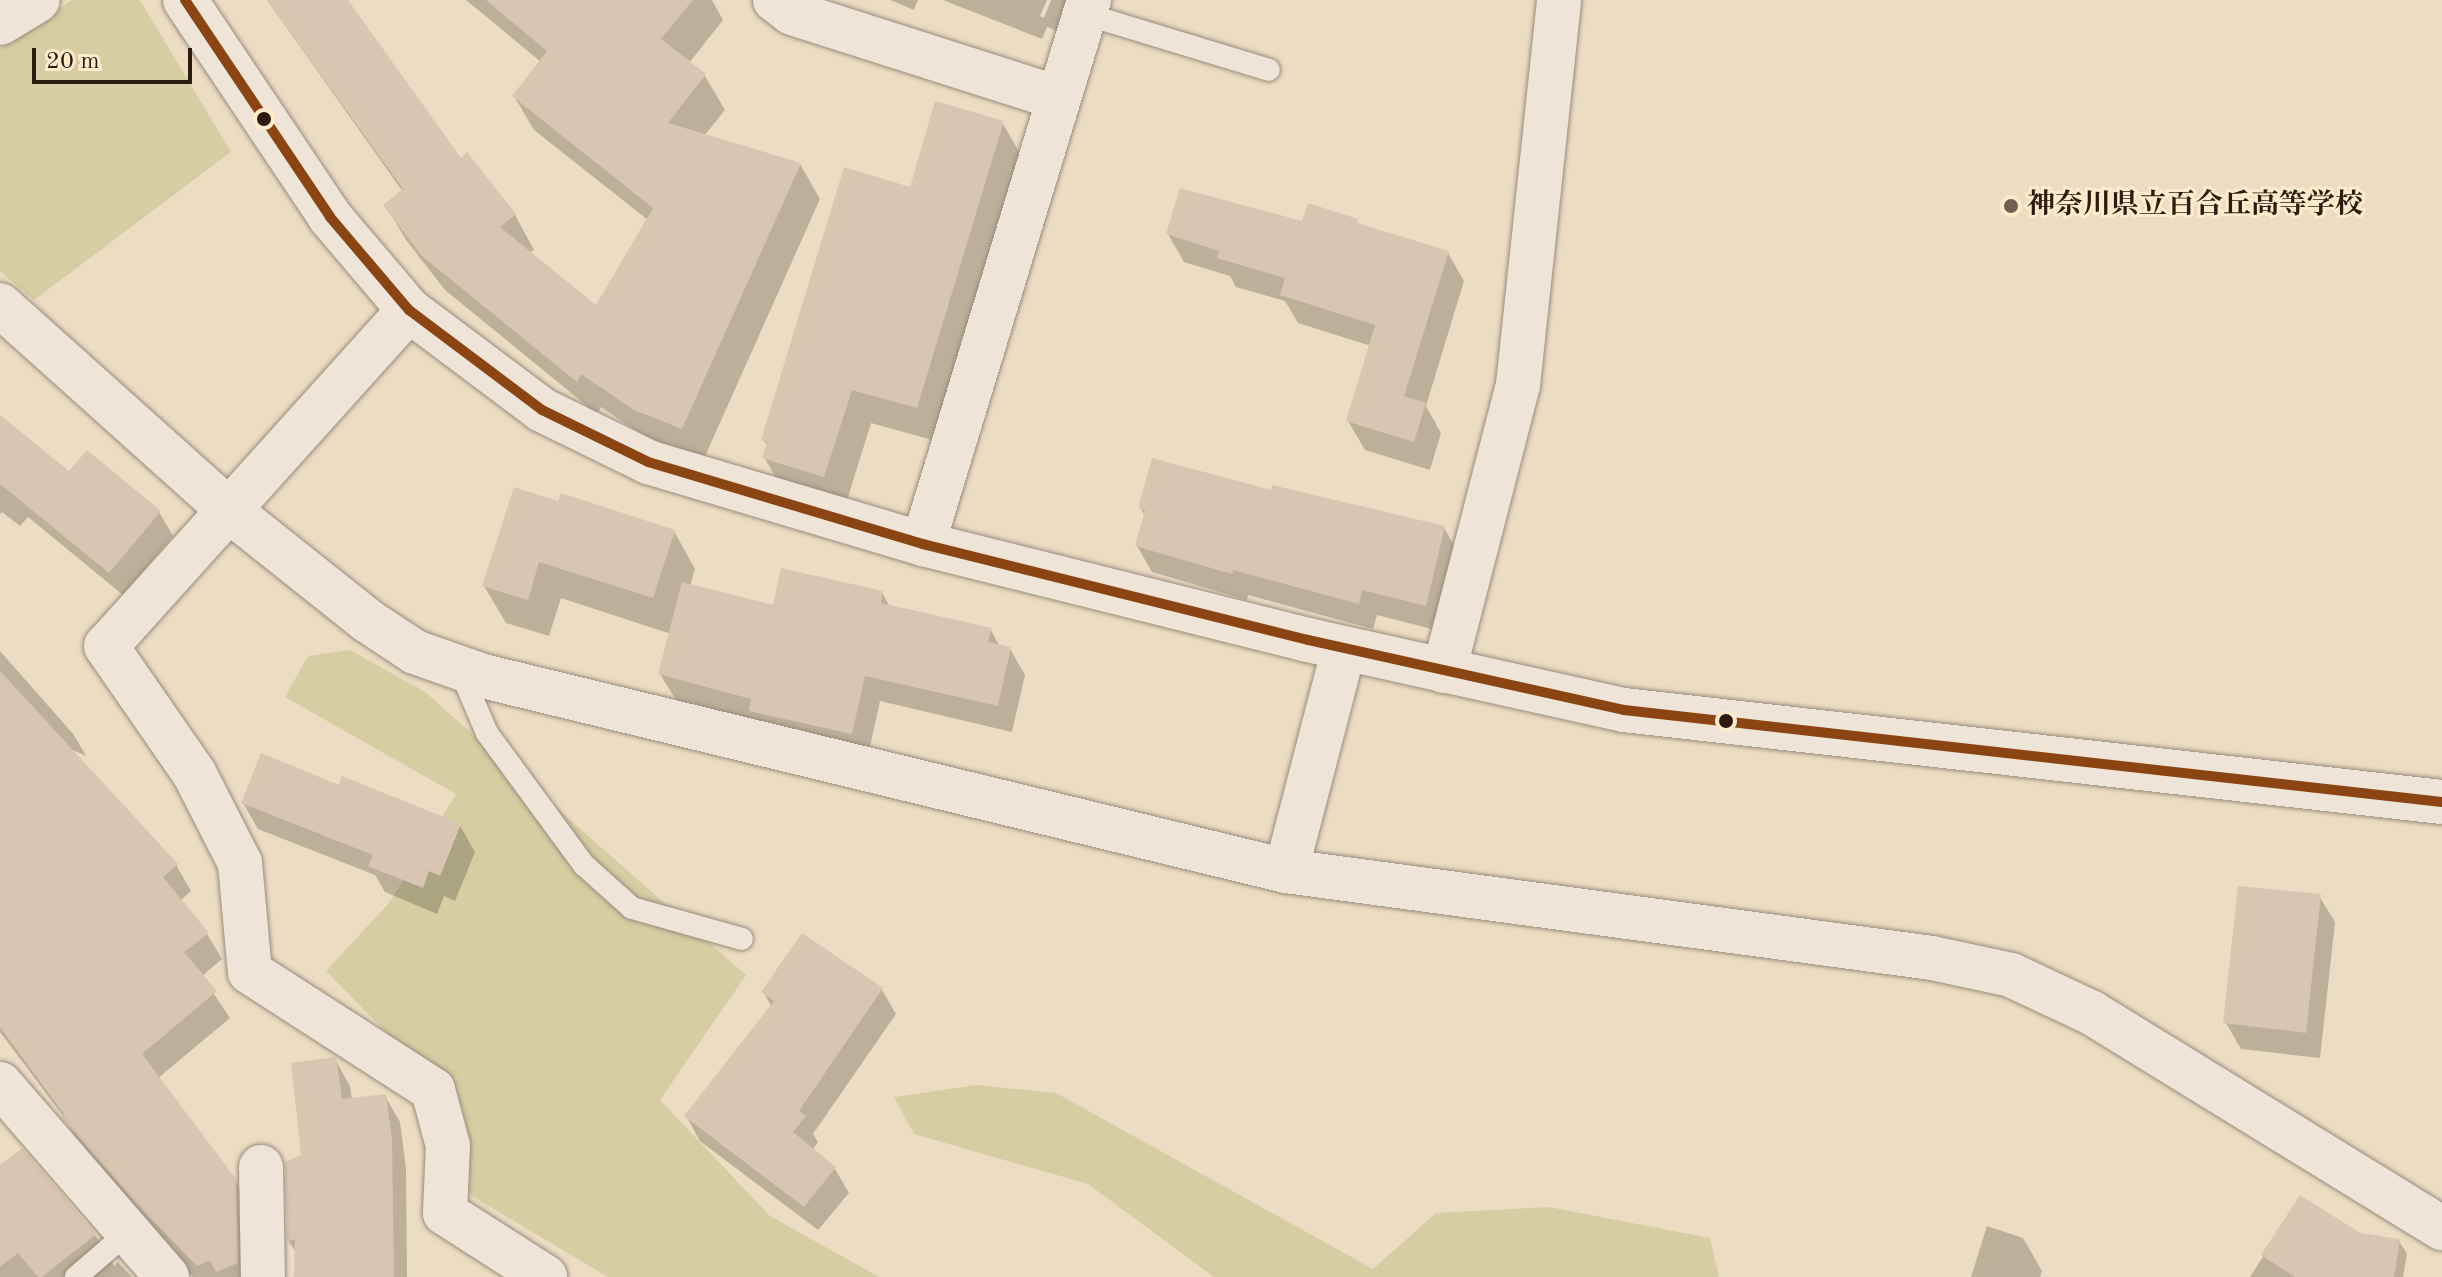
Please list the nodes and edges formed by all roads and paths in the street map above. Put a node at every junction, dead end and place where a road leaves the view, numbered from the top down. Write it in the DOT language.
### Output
graph roads {
  1 [pos="38,0"];
  2 [pos="185,0"];
  3 [pos="775,0"];
  4 [pos="1559,0"];
  5 [pos="1087,7"];
  6 [pos="0,23"];
  7 [pos="1269,70"];
  8 [pos="1059,98"];
  9 [pos="0,305"];
  10 [pos="409,310"];
  11 [pos="226,508"];
  12 [pos="923,544"];
  13 [pos="1344,649"];
  14 [pos="460,668"];
  15 [pos="1444,671"];
  16 [pos="2442,802"];
  17 [pos="1286,871"];
  18 [pos="742,939"];
  19 [pos="0,1084"];
  20 [pos="261,1167"];
  21 [pos="2442,1228"];
  22 [pos="126,1234"];
  23 [pos="76,1277"];
  24 [pos="167,1277"];
  25 [pos="263,1277"];
  26 [pos="545,1277"];
  1 -- 6 [label="street"];
  2 -- 10 [label="street"];
  3 -- 8 [label="street"];
  4 -- 15 [label="street"];
  5 -- 7 [label="lane"];
  5 -- 8 [label="street"];
  8 -- 12 [label="street"];
  9 -- 11 [label="street"];
  10 -- 11 [label="street"];
  10 -- 12 [label="street"];
  11 -- 14 [label="street"];
  11 -- 26 [label="street"];
  12 -- 13 [label="street"];
  13 -- 15 [label="street"];
  13 -- 17 [label="street"];
  14 -- 17 [label="street"];
  14 -- 18 [label="lane"];
  15 -- 16 [label="street"];
  17 -- 21 [label="street"];
  19 -- 22 [label="street"];
  20 -- 25 [label="street"];
  22 -- 23 [label="lane"];
  22 -- 24 [label="street"];
}
